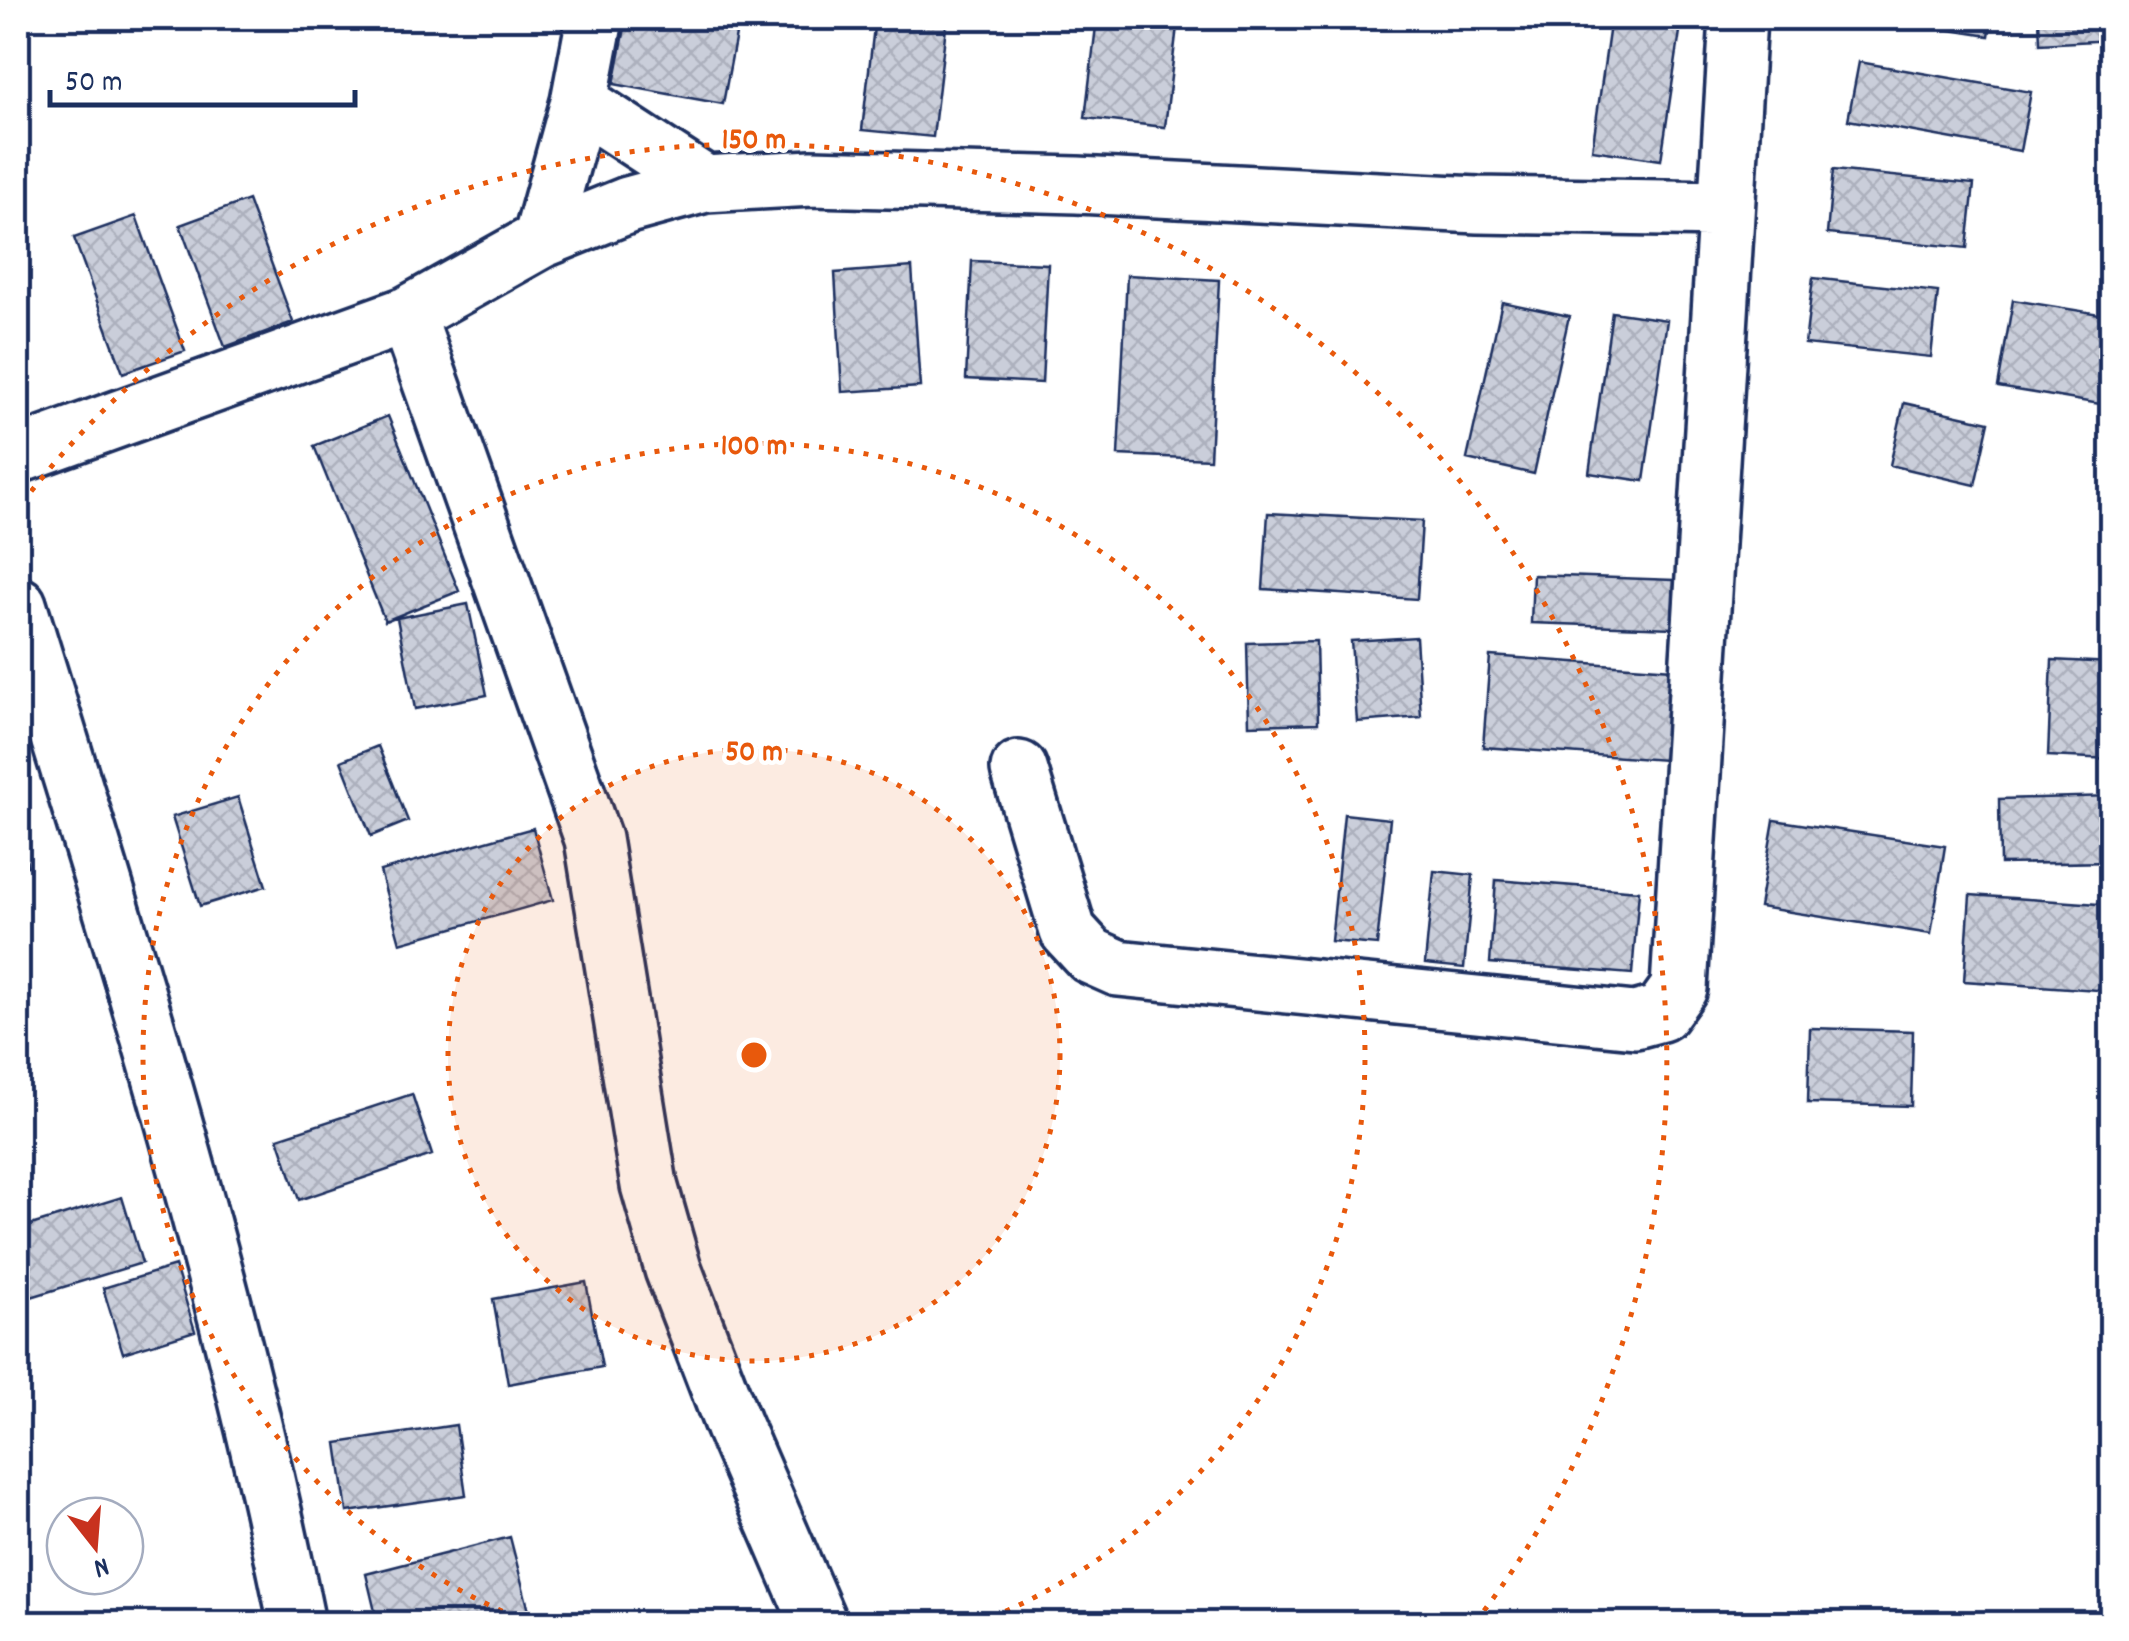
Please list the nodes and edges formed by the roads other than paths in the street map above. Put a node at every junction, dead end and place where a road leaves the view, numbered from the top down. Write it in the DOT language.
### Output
graph roads {
  1 [pos="595,18"];
  2 [pos="1738,18"];
  3 [pos="579,102"];
  4 [pos="705,184"];
  5 [pos="1724,209"];
  6 [pos="541,240"];
  7 [pos="407,314"];
  8 [pos="18,455"];
  9 [pos="18,605"];
  10 [pos="1019,769"];
  11 [pos="297,1624"];
  12 [pos="819,1624"];
  1 -- 3 [label="street"];
  2 -- 5 [label="street"];
  3 -- 4 [label="street"];
  3 -- 6 [label="street"];
  4 -- 5 [label="street"];
  4 -- 6 [label="street"];
  5 -- 10 [label="street"];
  6 -- 7 [label="street"];
  7 -- 8 [label="street"];
  7 -- 12 [label="street"];
  9 -- 11 [label="street"];
}
